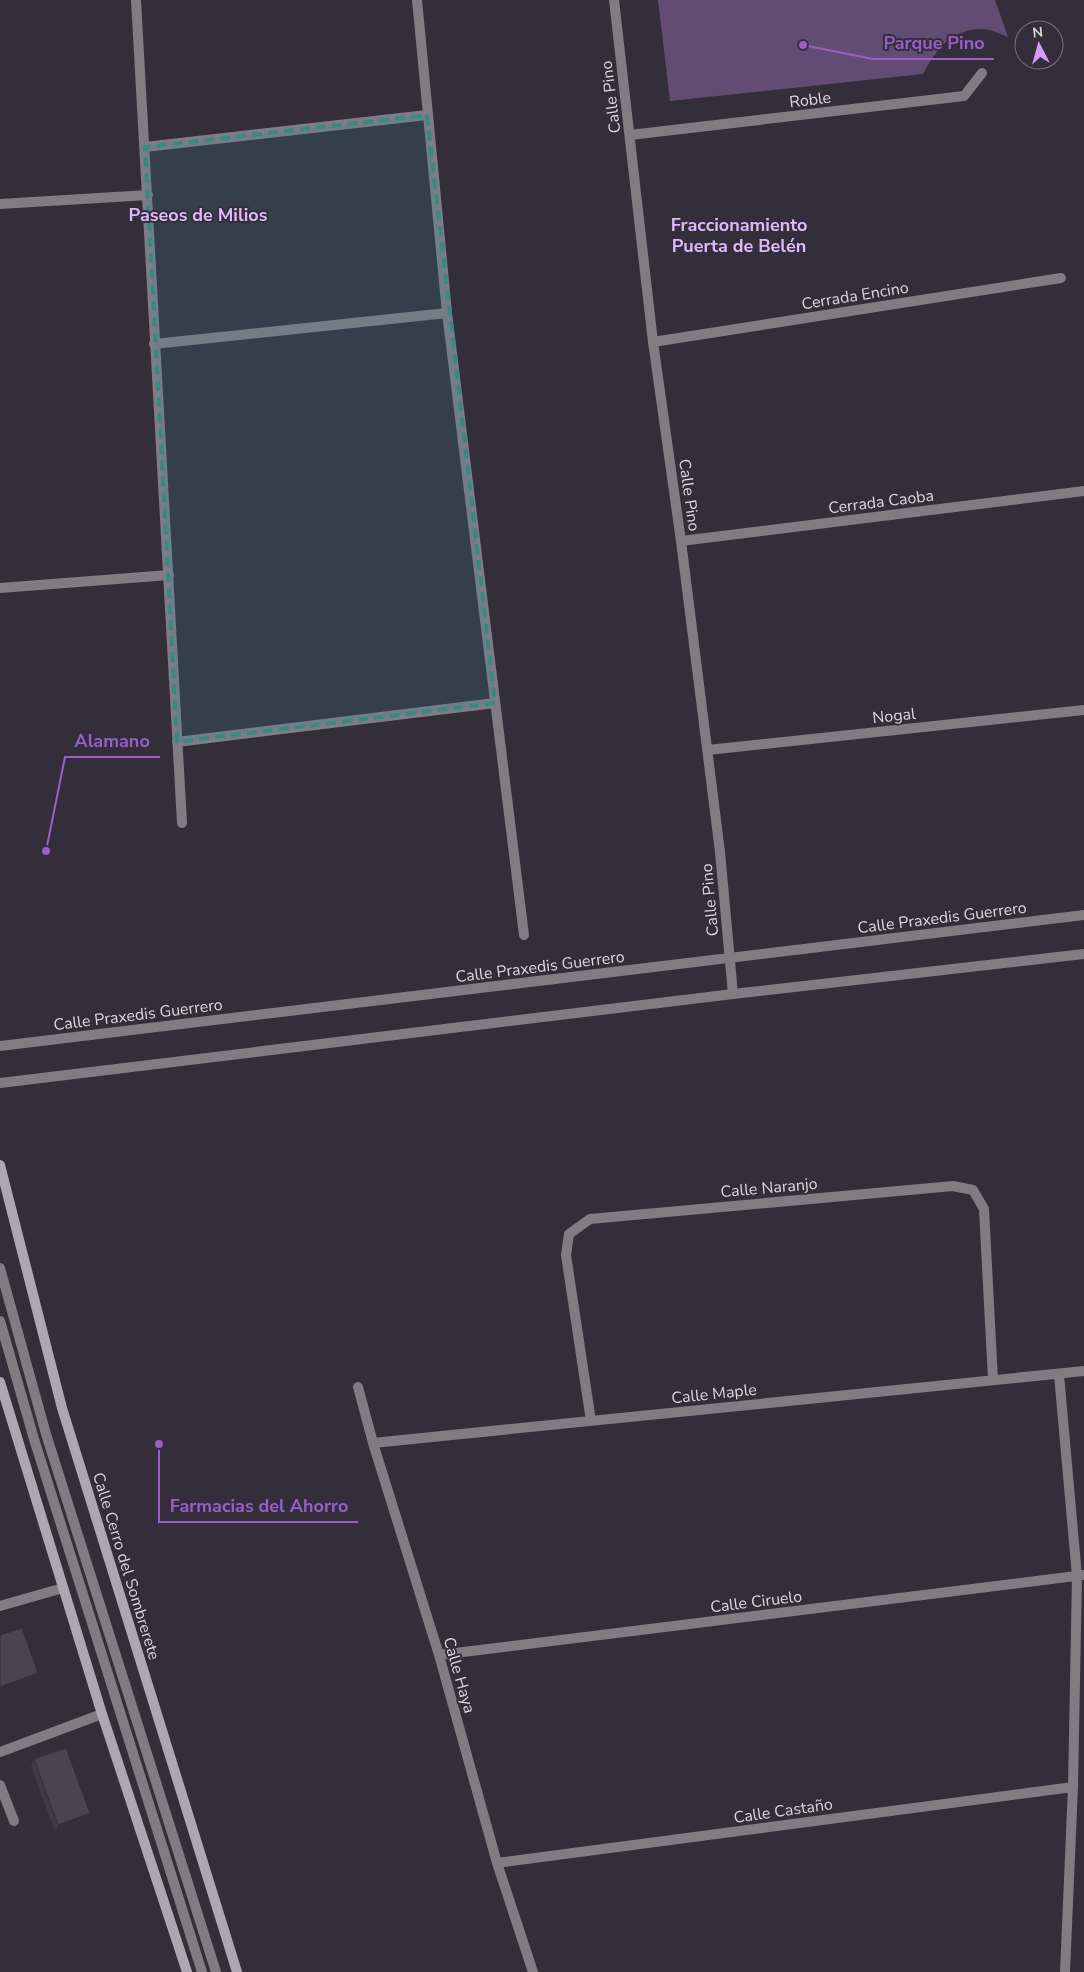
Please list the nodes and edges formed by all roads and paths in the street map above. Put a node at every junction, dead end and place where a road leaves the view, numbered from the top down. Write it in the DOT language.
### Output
graph roads {
  1 [pos="136,0"];
  2 [pos="417,0"];
  3 [pos="614,0"];
  4 [pos="982,72"];
  5 [pos="427,115"];
  6 [pos="630,135"];
  7 [pos="145,147"];
  8 [pos="148,195"];
  9 [pos="0,204"];
  10 [pos="1061,278"];
  11 [pos="448,313"];
  12 [pos="653,342"];
  13 [pos="154,344"];
  14 [pos="1084,491"];
  15 [pos="681,541"];
  16 [pos="169,576"];
  17 [pos="0,588"];
  18 [pos="495,703"];
  19 [pos="1084,710"];
  20 [pos="178,742"];
  21 [pos="708,750"];
  22 [pos="182,823"];
  23 [pos="1084,914"];
  24 [pos="524,935"];
  25 [pos="1084,954"];
  26 [pos="730,958"];
  27 [pos="733,994"];
  28 [pos="0,1046"];
  29 [pos="0,1083"];
  30 [pos="0,1165"];
  31 [pos="0,1268"];
  32 [pos="0,1321"];
  33 [pos="1084,1371"];
  34 [pos="1059,1374"];
  35 [pos="993,1380"];
  36 [pos="0,1382"];
  37 [pos="358,1387"];
  38 [pos="4,1412"];
  39 [pos="591,1421"];
  40 [pos="373,1443"];
  41 [pos="1081,1575"];
  42 [pos="63,1588"];
  43 [pos="0,1606"];
  44 [pos="439,1655"];
  45 [pos="102,1714"];
  46 [pos="0,1752"];
  47 [pos="0,1785"];
  48 [pos="1073,1787"];
  49 [pos="14,1821"];
  50 [pos="497,1863"];
  51 [pos="187,1972"];
  52 [pos="202,1972"];
  53 [pos="216,1972"];
  54 [pos="237,1972"];
  55 [pos="533,1972"];
  56 [pos="1065,1972"];
  1 -- 7 [label="street"];
  2 -- 5 [label="street"];
  3 -- 6 [label="street, Calle Pino"];
  4 -- 6 [label="street, Roble"];
  5 -- 7 [label="street"];
  5 -- 11 [label="street"];
  6 -- 12 [label="street, Calle Pino"];
  7 -- 8 [label="street"];
  8 -- 9 [label="street"];
  8 -- 13 [label="street"];
  10 -- 12 [label="street, Cerrada Encino"];
  11 -- 13 [label="street"];
  11 -- 18 [label="street"];
  12 -- 15 [label="street, Calle Pino"];
  13 -- 16 [label="street"];
  14 -- 15 [label="street, Cerrada Caoba"];
  15 -- 21 [label="street, Calle Pino"];
  16 -- 17 [label="street"];
  16 -- 20 [label="street"];
  18 -- 20 [label="street"];
  18 -- 24 [label="street"];
  19 -- 21 [label="street, Nogal"];
  20 -- 22 [label="street"];
  21 -- 26 [label="street, Calle Pino"];
  23 -- 26 [label="street, Calle Praxedis Guerrero"];
  25 -- 27 [label="street"];
  26 -- 27 [label="street, Calle Pino"];
  26 -- 28 [label="street, Calle Praxedis Guerrero"];
  27 -- 29 [label="street"];
  30 -- 54 [label="main road, Calle Cerro del Sombrerete"];
  31 -- 53 [label="street"];
  32 -- 52 [label="street"];
  33 -- 34 [label="street, Calle Maple"];
  34 -- 35 [label="street, Calle Maple"];
  34 -- 41 [label="street"];
  35 -- 39 [label="street, Calle Maple"];
  35 -- 39 [label="street, Calle Naranjo"];
  36 -- 38 [label="main road"];
  37 -- 40 [label="street, Calle Haya"];
  38 -- 42 [label="main road"];
  39 -- 40 [label="street, Calle Maple"];
  40 -- 44 [label="street, Calle Haya"];
  41 -- 44 [label="street, Calle Ciruelo"];
  41 -- 48 [label="street"];
  42 -- 43 [label="street"];
  42 -- 45 [label="main road"];
  44 -- 50 [label="street, Calle Haya"];
  45 -- 46 [label="street"];
  45 -- 51 [label="main road"];
  47 -- 49 [label="street"];
  48 -- 50 [label="street, Calle Castaño"];
  48 -- 56 [label="street"];
  50 -- 55 [label="street, Calle Haya"];
}
